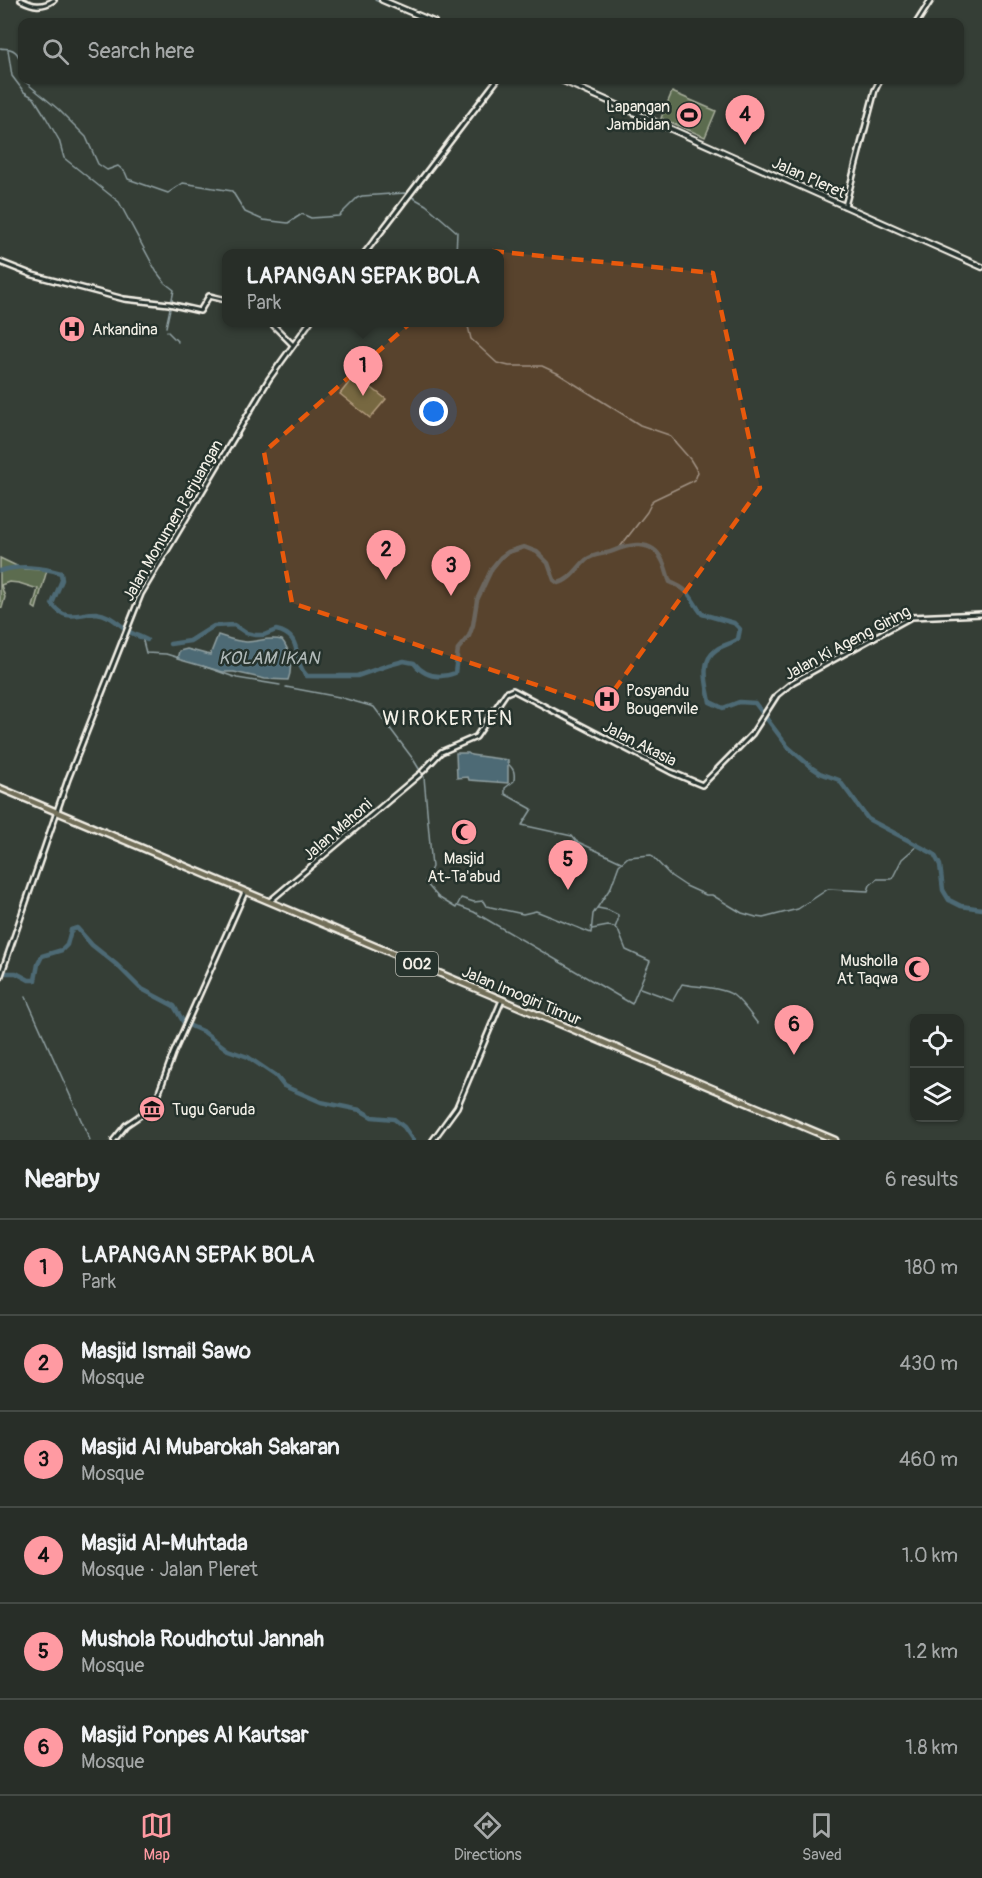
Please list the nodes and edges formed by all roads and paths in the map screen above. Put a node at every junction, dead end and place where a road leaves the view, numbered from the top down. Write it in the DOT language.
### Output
graph roads {
  1 [pos="21,0"];
  2 [pos="382,0"];
  3 [pos="932,0"];
  4 [pos="53,1"];
  5 [pos="425,18"];
  6 [pos="920,18"];
  7 [pos="494,84"];
  8 [pos="570,84"];
  9 [pos="878,84"];
  10 [pos="845,206"];
  11 [pos="368,249"];
  12 [pos="0,262"];
  13 [pos="982,267"];
  14 [pos="222,299"];
  15 [pos="275,327"];
  16 [pos="306,327"];
  17 [pos="293,345"];
  18 [pos="982,614"];
  19 [pos="507,692"];
  20 [pos="699,785"];
  21 [pos="0,788"];
  22 [pos="56,812"];
  23 [pos="245,892"];
  24 [pos="269,902"];
  25 [pos="0,977"];
  26 [pos="502,1000"];
  27 [pos="114,1140"];
  28 [pos="433,1140"];
  29 [pos="835,1140"];
  1 -- 4 [label="street"];
  2 -- 5 [label="main road"];
  3 -- 6 [label="street"];
  7 -- 11 [label="street"];
  8 -- 10 [label="main road, Jalan Pleret"];
  9 -- 10 [label="street"];
  10 -- 13 [label="main road, Jalan Pleret"];
  12 -- 14 [label="street"];
  15 -- 17 [label="street"];
  16 -- 17 [label="street, Jalan Monumen Perjuangan"];
  17 -- 22 [label="street, Jalan Monumen Perjuangan"];
  18 -- 20 [label="street, Jalan Ki Ageng Giring"];
  19 -- 20 [label="street, Jalan Akasia"];
  19 -- 24 [label="street, Jalan Mahoni"];
  21 -- 22 [label="main road, Jalan Imogiri Timur / 002"];
  22 -- 23 [label="main road, Jalan Imogiri Timur / 002"];
  22 -- 25 [label="street, Jalan Monumen Perjuangan"];
  23 -- 24 [label="main road, Jalan Imogiri Timur / 002"];
  23 -- 27 [label="street"];
  24 -- 26 [label="main road, Jalan Imogiri Timur / 002"];
  26 -- 28 [label="street"];
  26 -- 29 [label="main road, Jalan Imogiri Timur / 002"];
}
